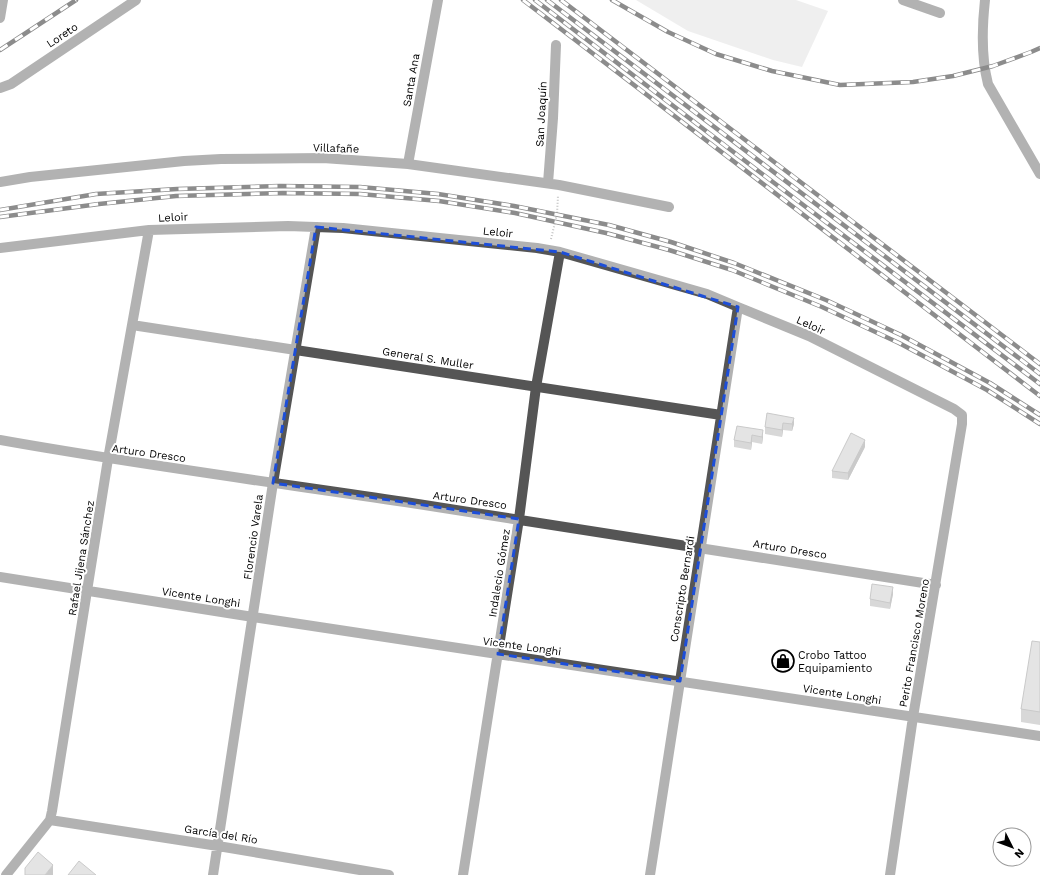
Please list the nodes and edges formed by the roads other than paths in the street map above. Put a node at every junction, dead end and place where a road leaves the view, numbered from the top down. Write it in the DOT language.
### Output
graph roads {
  1 [pos="3,0"];
  2 [pos="136,0"];
  3 [pos="438,0"];
  4 [pos="903,0"];
  5 [pos="985,0"];
  6 [pos="940,13"];
  7 [pos="0,18"];
  8 [pos="556,45"];
  9 [pos="0,88"];
  10 [pos="408,164"];
  11 [pos="1040,174"];
  12 [pos="0,182"];
  13 [pos="554,184"];
  14 [pos="669,207"];
  15 [pos="316,227"];
  16 [pos="149,230"];
  17 [pos="0,248"];
  18 [pos="560,252"];
  19 [pos="738,307"];
  20 [pos="132,324"];
  21 [pos="294,350"];
  22 [pos="536,387"];
  23 [pos="721,415"];
  24 [pos="962,415"];
  25 [pos="0,440"];
  26 [pos="108,459"];
  27 [pos="273,482"];
  28 [pos="519,519"];
  29 [pos="701,547"];
  30 [pos="0,576"];
  31 [pos="936,585"];
  32 [pos="88,591"];
  33 [pos="254,617"];
  34 [pos="498,654"];
  35 [pos="680,681"];
  36 [pos="913,717"];
  37 [pos="1040,736"];
  38 [pos="50,820"];
  39 [pos="218,846"];
  40 [pos="6,875"];
  41 [pos="213,875"];
  42 [pos="389,875"];
  43 [pos="463,875"];
  44 [pos="650,875"];
  45 [pos="890,875"];
  1 -- 7 [label="street"];
  2 -- 9 [label="street, Loreto"];
  3 -- 10 [label="street, Santa Ana"];
  4 -- 6 [label="street"];
  5 -- 11 [label="street"];
  8 -- 13 [label="street, San Joaquín"];
  10 -- 12 [label="street, Villafañe"];
  10 -- 13 [label="street, Villafañe"];
  13 -- 14 [label="street, Villafañe"];
  15 -- 16 [label="street, Leloir"];
  15 -- 18 [label="street, Leloir"];
  15 -- 21 [label="street, Florencio Varela"];
  16 -- 17 [label="street, Leloir"];
  16 -- 20 [label="street, Rafael Jijena Sánchez"];
  18 -- 19 [label="street, Leloir"];
  18 -- 22 [label="street, Indalecio Gómez"];
  19 -- 23 [label="street, Conscripto Bernardi"];
  19 -- 24 [label="street, Leloir"];
  20 -- 21 [label="street, General S. Muller"];
  20 -- 26 [label="street, Rafael Jijena Sánchez"];
  21 -- 22 [label="street, General S. Muller"];
  21 -- 27 [label="street, Florencio Varela"];
  22 -- 23 [label="street, General S. Muller"];
  22 -- 28 [label="street, Indalecio Gómez"];
  23 -- 29 [label="street, Conscripto Bernardi"];
  24 -- 31 [label="street, Perito Francisco Moreno"];
  25 -- 26 [label="street, Arturo Dresco"];
  26 -- 27 [label="street, Arturo Dresco"];
  26 -- 32 [label="street, Rafael Jijena Sánchez"];
  27 -- 28 [label="street, Arturo Dresco"];
  27 -- 33 [label="street, Florencio Varela"];
  28 -- 29 [label="street, Arturo Dresco"];
  28 -- 34 [label="street, Indalecio Gómez"];
  29 -- 31 [label="street, Arturo Dresco"];
  29 -- 35 [label="street, Conscripto Bernardi"];
  30 -- 32 [label="street, Vicente Longhi"];
  31 -- 36 [label="street, Perito Francisco Moreno"];
  32 -- 33 [label="street, Vicente Longhi"];
  32 -- 38 [label="street, Rafael Jijena Sánchez"];
  33 -- 34 [label="street, Vicente Longhi"];
  33 -- 39 [label="street, Florencio Varela"];
  34 -- 35 [label="street, Vicente Longhi"];
  34 -- 43 [label="street, Indalecio Gómez"];
  35 -- 36 [label="street, Vicente Longhi"];
  35 -- 44 [label="street, Conscripto Bernardi"];
  36 -- 37 [label="street, Vicente Longhi"];
  36 -- 45 [label="street, Perito Francisco Moreno"];
  38 -- 39 [label="street, García del Río"];
  38 -- 40 [label="street, Rafael Jijena Sánchez"];
  39 -- 41 [label="street, Florencio Varela"];
  39 -- 42 [label="street, García del Río"];
}
